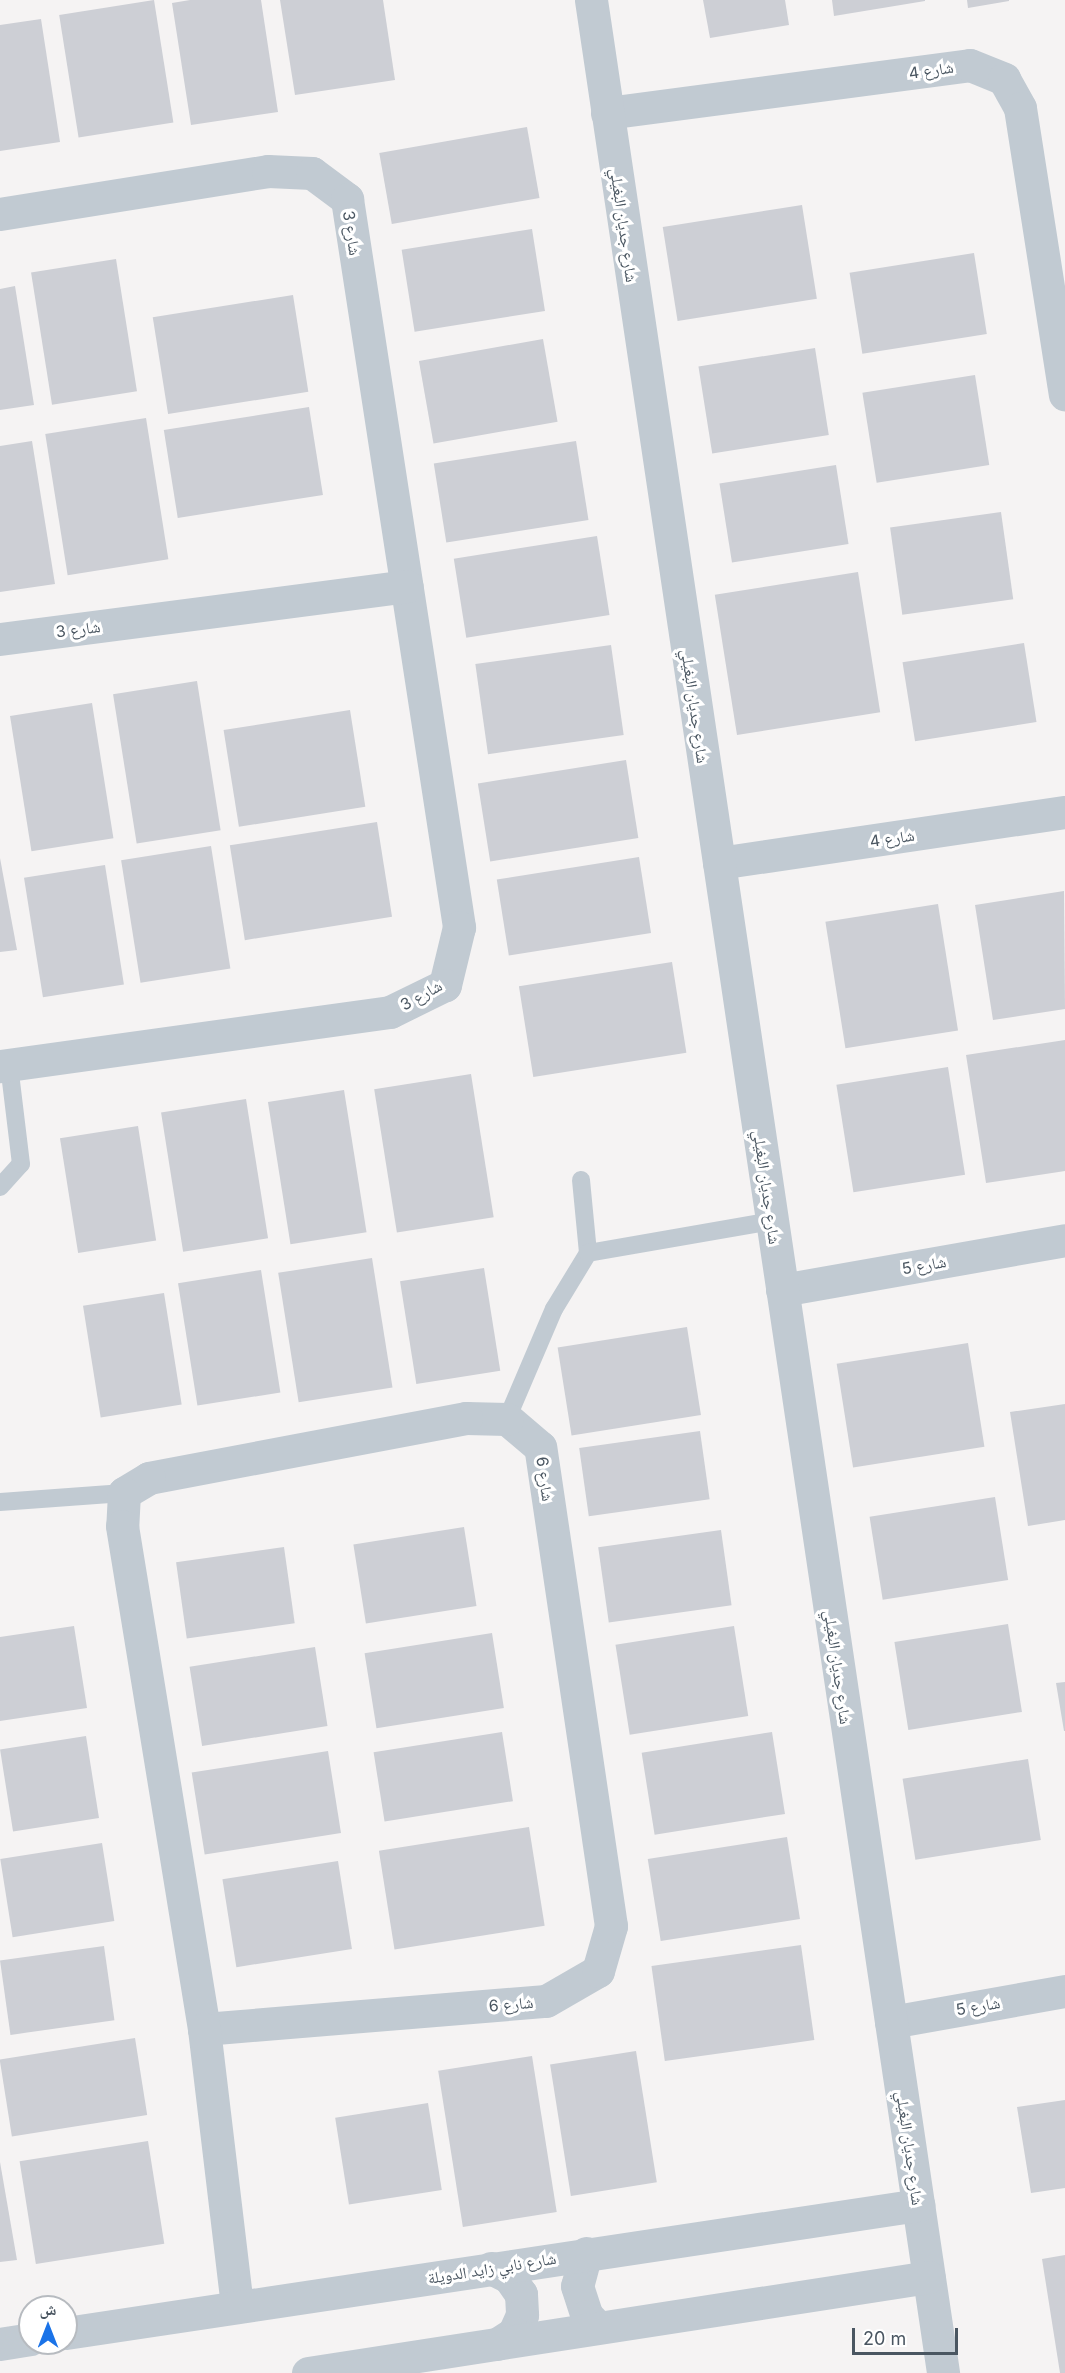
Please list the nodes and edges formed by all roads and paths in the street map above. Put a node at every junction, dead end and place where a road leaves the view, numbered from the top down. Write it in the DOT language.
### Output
graph roads {
  1 [pos="591,0"];
  2 [pos="607,113"];
  3 [pos="0,214"];
  4 [pos="1065,394"];
  5 [pos="407,586"];
  6 [pos="0,639"];
  7 [pos="1065,812"];
  8 [pos="719,863"];
  9 [pos="5,1065"];
  10 [pos="581,1180"];
  11 [pos="0,1187"];
  12 [pos="772,1221"];
  13 [pos="1065,1240"];
  14 [pos="588,1253"];
  15 [pos="782,1290"];
  16 [pos="507,1419"];
  17 [pos="124,1493"];
  18 [pos="0,1502"];
  19 [pos="1065,1991"];
  20 [pos="891,2022"];
  21 [pos="204,2029"];
  22 [pos="918,2205"];
  23 [pos="586,2253"];
  24 [pos="491,2268"];
  25 [pos="929,2277"];
  26 [pos="237,2306"];
  27 [pos="598,2327"];
  28 [pos="78,2331"];
  29 [pos="18,2341"];
  30 [pos="0,2344"];
  31 [pos="496,2344"];
  32 [pos="308,2373"];
  33 [pos="943,2373"];
  1 -- 2 [label="street, شارع جديان البغيلي"];
  2 -- 4 [label="street, شارع 4"];
  2 -- 8 [label="street, شارع جديان البغيلي"];
  3 -- 5 [label="street, شارع 3"];
  5 -- 6 [label="street, شارع 3"];
  5 -- 9 [label="street, شارع 3"];
  7 -- 8 [label="street, شارع 4"];
  8 -- 12 [label="street, شارع جديان البغيلي"];
  9 -- 11 [label="lane"];
  10 -- 14 [label="lane"];
  12 -- 14 [label="lane"];
  12 -- 15 [label="street, شارع جديان البغيلي"];
  13 -- 15 [label="street, شارع 5"];
  14 -- 16 [label="lane"];
  15 -- 20 [label="street, شارع جديان البغيلي"];
  16 -- 17 [label="street"];
  16 -- 21 [label="street, شارع 6"];
  17 -- 18 [label="lane"];
  17 -- 21 [label="street"];
  19 -- 20 [label="street, شارع 5"];
  20 -- 22 [label="street, شارع جديان البغيلي"];
  21 -- 26 [label="street"];
  22 -- 23 [label="street, شارع نابي زايد الدويلة"];
  22 -- 25 [label="street, شارع جديان البغيلي"];
  23 -- 24 [label="street, شارع نابي زايد الدويلة"];
  23 -- 27 [label="street"];
  24 -- 26 [label="street, شارع نابي زايد الدويلة"];
  24 -- 31 [label="street"];
  25 -- 27 [label="street"];
  25 -- 33 [label="street, شارع جديان البغيلي"];
  26 -- 28 [label="street, شارع نابي زايد الدويلة"];
  27 -- 31 [label="street"];
  29 -- 30 [label="street"];
  31 -- 32 [label="street"];
}
